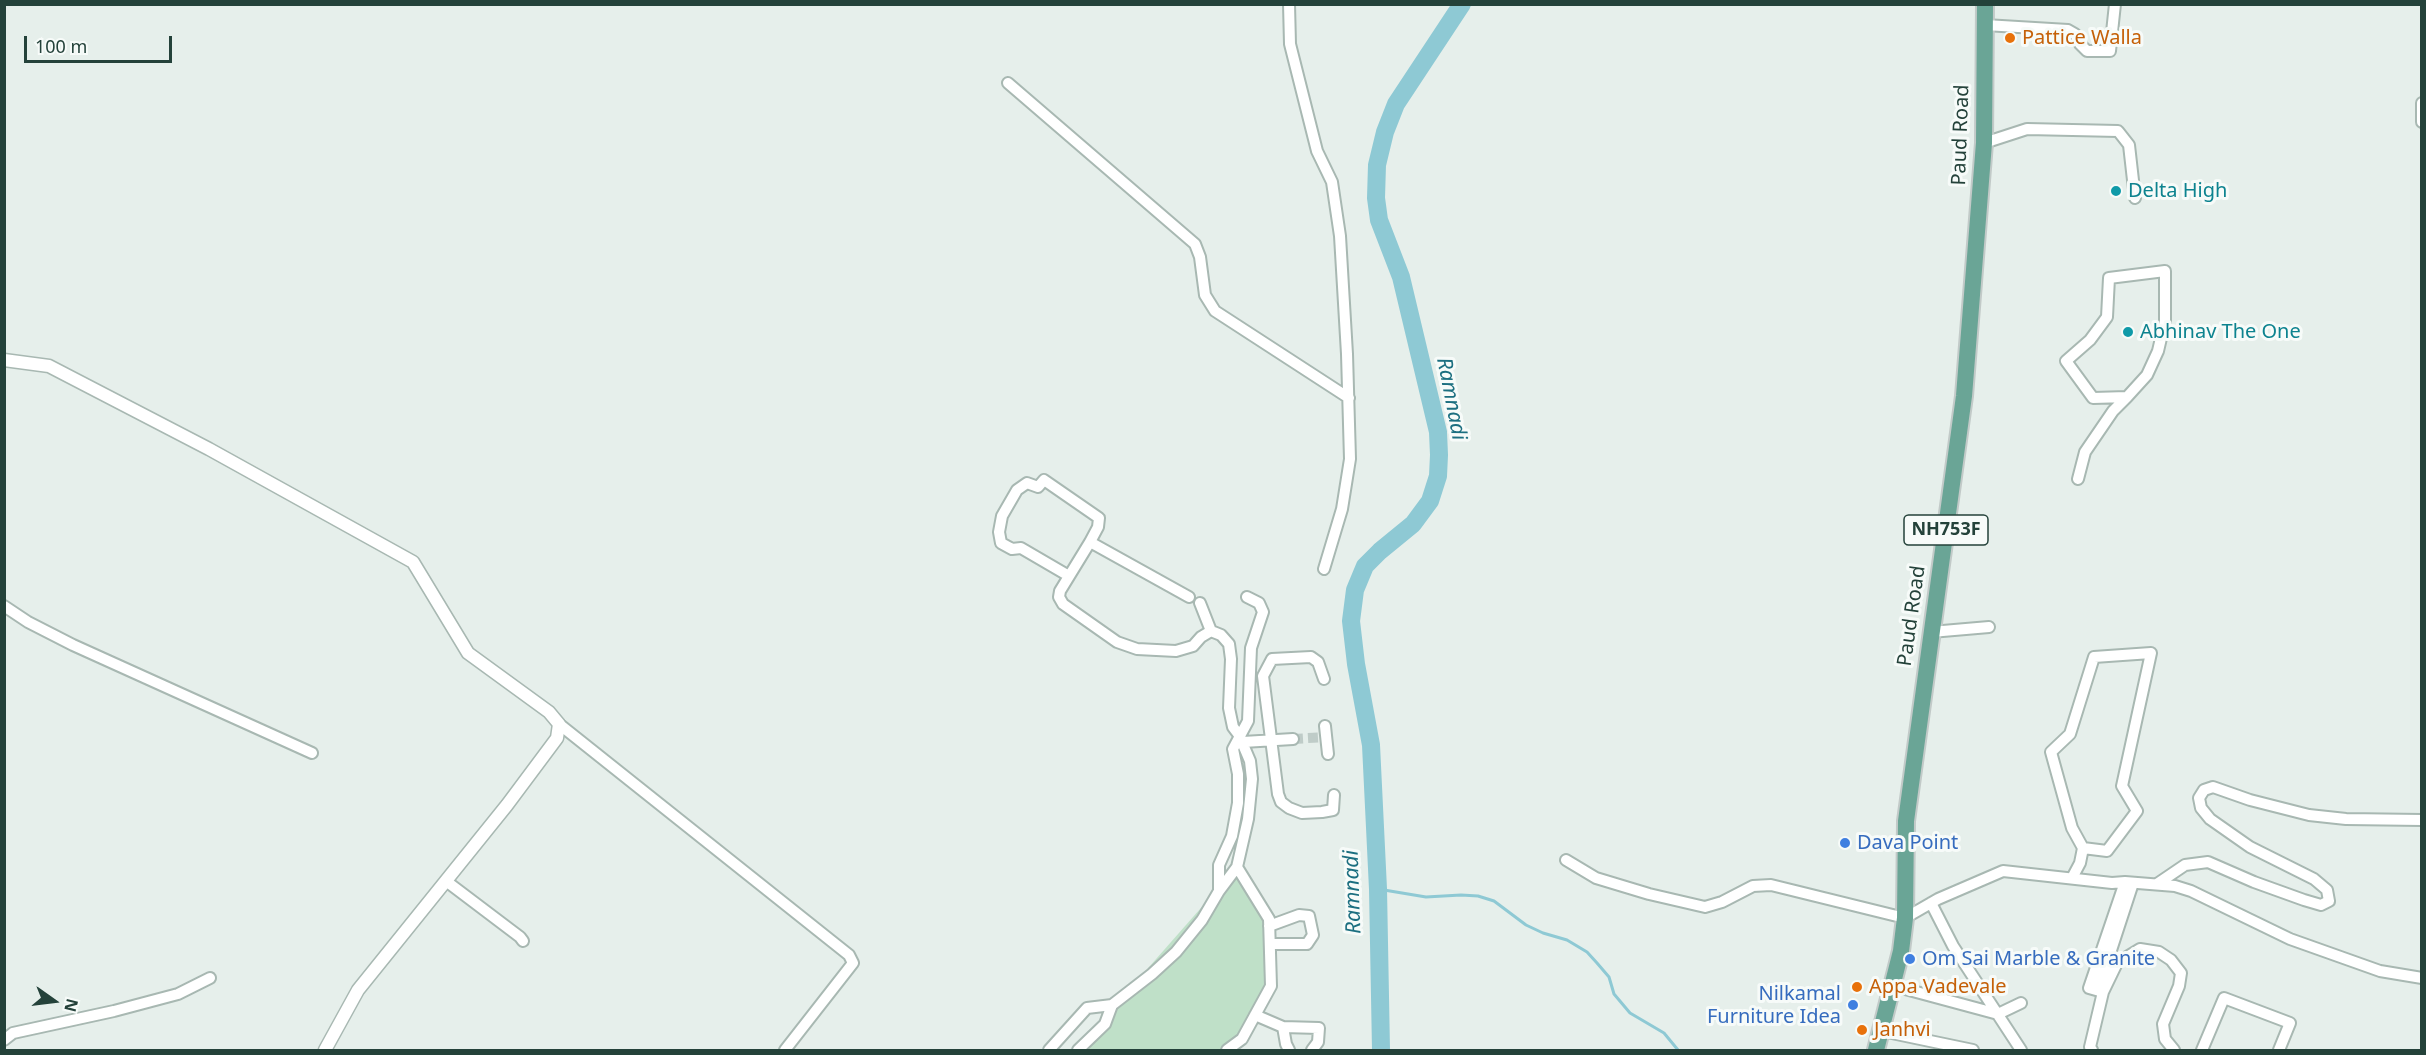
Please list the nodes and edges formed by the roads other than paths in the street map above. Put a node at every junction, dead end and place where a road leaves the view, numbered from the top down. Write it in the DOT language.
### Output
graph roads {
  1 [pos="1289,4"];
  2 [pos="1985,4"];
  3 [pos="2115,4"];
  4 [pos="1985,25"];
  5 [pos="1008,83"];
  6 [pos="2421,103"];
  7 [pos="2421,122"];
  8 [pos="1984,143"];
  9 [pos="2135,198"];
  10 [pos="4,360"];
  11 [pos="2127,397"];
  12 [pos="1348,398"];
  13 [pos="2078,479"];
  14 [pos="1090,542"];
  15 [pos="1324,569"];
  16 [pos="1069,576"];
  17 [pos="1189,597"];
  18 [pos="1247,597"];
  19 [pos="1200,603"];
  20 [pos="4,606"];
  21 [pos="1989,627"];
  22 [pos="1211,631"];
  23 [pos="1931,632"];
  24 [pos="1324,679"];
  25 [pos="559,724"];
  26 [pos="1325,726"];
  27 [pos="1241,739"];
  28 [pos="1293,739"];
  29 [pos="1271,740"];
  30 [pos="312,753"];
  31 [pos="1328,754"];
  32 [pos="1334,795"];
  33 [pos="2421,820"];
  34 [pos="2083,848"];
  35 [pos="1566,860"];
  36 [pos="1237,867"];
  37 [pos="2072,878"];
  38 [pos="446,881"];
  39 [pos="2129,882"];
  40 [pos="2157,884"];
  41 [pos="1219,891"];
  42 [pos="1931,903"];
  43 [pos="1905,918"];
  44 [pos="1269,926"];
  45 [pos="522,941"];
  46 [pos="1270,944"];
  47 [pos="210,978"];
  48 [pos="2421,978"];
  49 [pos="1894,986"];
  50 [pos="2096,990"];
  51 [pos="2021,1003"];
  52 [pos="1112,1005"];
  53 [pos="1998,1014"];
  54 [pos="1255,1015"];
  55 [pos="1282,1027"];
  56 [pos="1882,1031"];
  57 [pos="4,1040"];
  58 [pos="325,1050"];
  59 [pos="784,1050"];
  60 [pos="1049,1050"];
  61 [pos="1078,1050"];
  62 [pos="1227,1050"];
  63 [pos="1290,1050"];
  64 [pos="1312,1050"];
  65 [pos="1876,1050"];
  66 [pos="1973,1050"];
  67 [pos="2021,1050"];
  68 [pos="2092,1050"];
  69 [pos="2174,1050"];
  70 [pos="2202,1050"];
  71 [pos="2279,1050"];
  1 -- 12 [label="street"];
  2 -- 4 [label="main road, Paud Road / NH753F"];
  3 -- 4 [label="street"];
  4 -- 8 [label="main road, Paud Road / NH753F"];
  5 -- 12 [label="street"];
  6 -- 7 [label="street"];
  8 -- 9 [label="street"];
  8 -- 23 [label="main road, Paud Road / NH753F"];
  10 -- 25 [label="street"];
  11 -- 11 [label="street"];
  11 -- 13 [label="street"];
  12 -- 15 [label="street"];
  14 -- 16 [label="street"];
  14 -- 16 [label="street"];
  14 -- 17 [label="street"];
  16 -- 22 [label="street"];
  18 -- 27 [label="street"];
  19 -- 22 [label="street"];
  20 -- 30 [label="street"];
  21 -- 23 [label="street"];
  22 -- 27 [label="street"];
  23 -- 43 [label="main road, Paud Road / NH753F"];
  24 -- 29 [label="street"];
  25 -- 38 [label="street"];
  25 -- 59 [label="street"];
  26 -- 31 [label="street"];
  27 -- 29 [label="street"];
  27 -- 36 [label="street"];
  27 -- 41 [label="street"];
  28 -- 29 [label="street"];
  29 -- 32 [label="street"];
  33 -- 40 [label="street"];
  34 -- 34 [label="street"];
  34 -- 37 [label="street"];
  35 -- 43 [label="street"];
  36 -- 41 [label="street"];
  36 -- 44 [label="street"];
  37 -- 39 [label="street"];
  37 -- 42 [label="street"];
  38 -- 45 [label="street"];
  38 -- 58 [label="street"];
  39 -- 40 [label="street"];
  39 -- 50 [label="street"];
  40 -- 48 [label="street"];
  41 -- 52 [label="street"];
  42 -- 43 [label="street"];
  42 -- 53 [label="street"];
  43 -- 49 [label="main road, Paud Road / NH753F"];
  44 -- 46 [label="street"];
  44 -- 46 [label="street"];
  46 -- 54 [label="street"];
  47 -- 57 [label="street"];
  49 -- 53 [label="street"];
  49 -- 56 [label="main road, Paud Road / NH753F"];
  50 -- 68 [label="street"];
  50 -- 69 [label="street"];
  51 -- 53 [label="street"];
  52 -- 60 [label="street"];
  52 -- 61 [label="street"];
  53 -- 67 [label="street"];
  54 -- 55 [label="street"];
  54 -- 62 [label="street"];
  55 -- 63 [label="street"];
  55 -- 64 [label="street"];
  56 -- 65 [label="main road, Paud Road / NH753F"];
  56 -- 66 [label="street"];
  70 -- 71 [label="street"];
}
